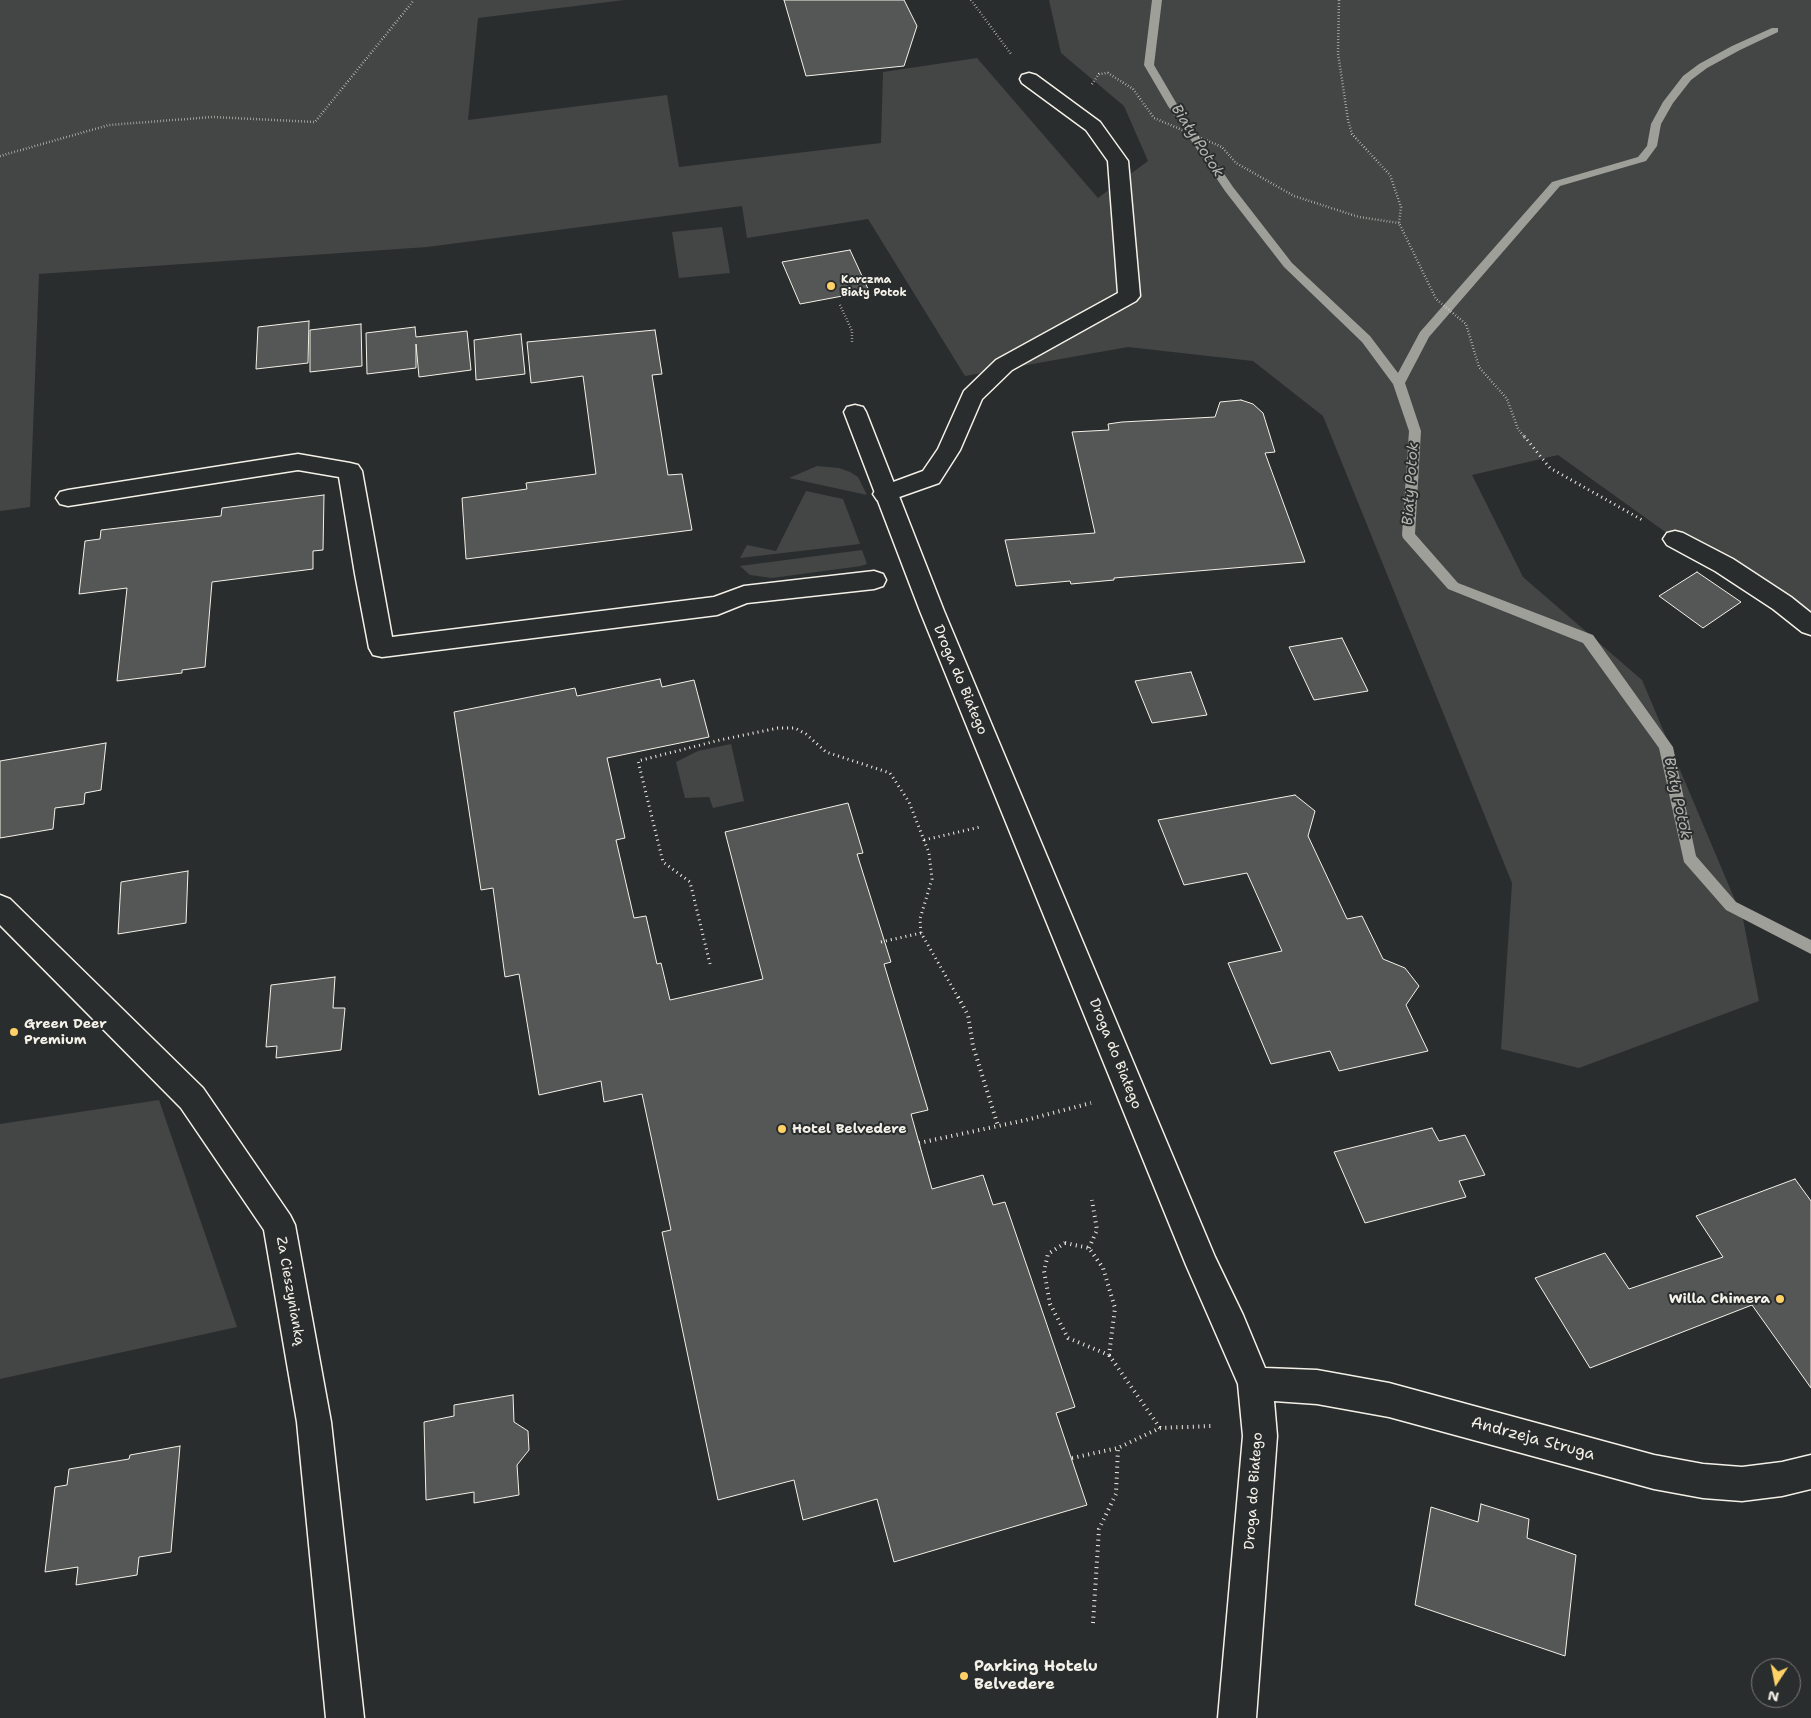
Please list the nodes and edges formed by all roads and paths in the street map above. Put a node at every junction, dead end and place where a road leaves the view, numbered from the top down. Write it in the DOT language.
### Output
graph roads {
  1 [pos="414,0"];
  2 [pos="971,0"];
  3 [pos="1339,0"];
  4 [pos="1029,79"];
  5 [pos="1093,126"];
  6 [pos="0,156"];
  7 [pos="1399,223"];
  8 [pos="840,305"];
  9 [pos="852,344"];
  10 [pos="855,412"];
  11 [pos="885,494"];
  12 [pos="68,498"];
  13 [pos="1675,538"];
  14 [pos="874,580"];
  15 [pos="1811,626"];
  16 [pos="986,826"];
  17 [pos="924,840"];
  18 [pos="0,907"];
  19 [pos="921,933"];
  20 [pos="881,942"];
  21 [pos="710,964"];
  22 [pos="1091,1103"];
  23 [pos="998,1126"];
  24 [pos="919,1144"];
  25 [pos="1092,1200"];
  26 [pos="1089,1248"];
  27 [pos="1108,1355"];
  28 [pos="1255,1384"];
  29 [pos="1212,1426"];
  30 [pos="1160,1428"];
  31 [pos="1118,1448"];
  32 [pos="1072,1458"];
  33 [pos="1811,1472"];
  34 [pos="1093,1623"];
  35 [pos="346,1718"];
  36 [pos="1237,1718"];
  1 -- 6 [label="path"];
  2 -- 4 [label="path"];
  3 -- 7 [label="path"];
  4 -- 5 [label="street"];
  5 -- 7 [label="path"];
  5 -- 11 [label="street"];
  7 -- 13 [label="path"];
  8 -- 9 [label="path"];
  10 -- 11 [label="street, Droga do Białego"];
  11 -- 28 [label="street, Droga do Białego"];
  12 -- 14 [label="street"];
  13 -- 15 [label="street"];
  16 -- 17 [label="path"];
  17 -- 19 [label="path"];
  17 -- 21 [label="path"];
  18 -- 35 [label="street, Za Cieszynianką"];
  19 -- 20 [label="path"];
  19 -- 23 [label="path"];
  22 -- 23 [label="path"];
  23 -- 24 [label="path"];
  25 -- 26 [label="path"];
  26 -- 27 [label="path"];
  26 -- 27 [label="path"];
  27 -- 30 [label="path"];
  28 -- 33 [label="street, Andrzeja Struga"];
  28 -- 36 [label="street, Droga do Białego"];
  29 -- 30 [label="path"];
  30 -- 31 [label="path"];
  31 -- 32 [label="path"];
  31 -- 34 [label="path"];
}
